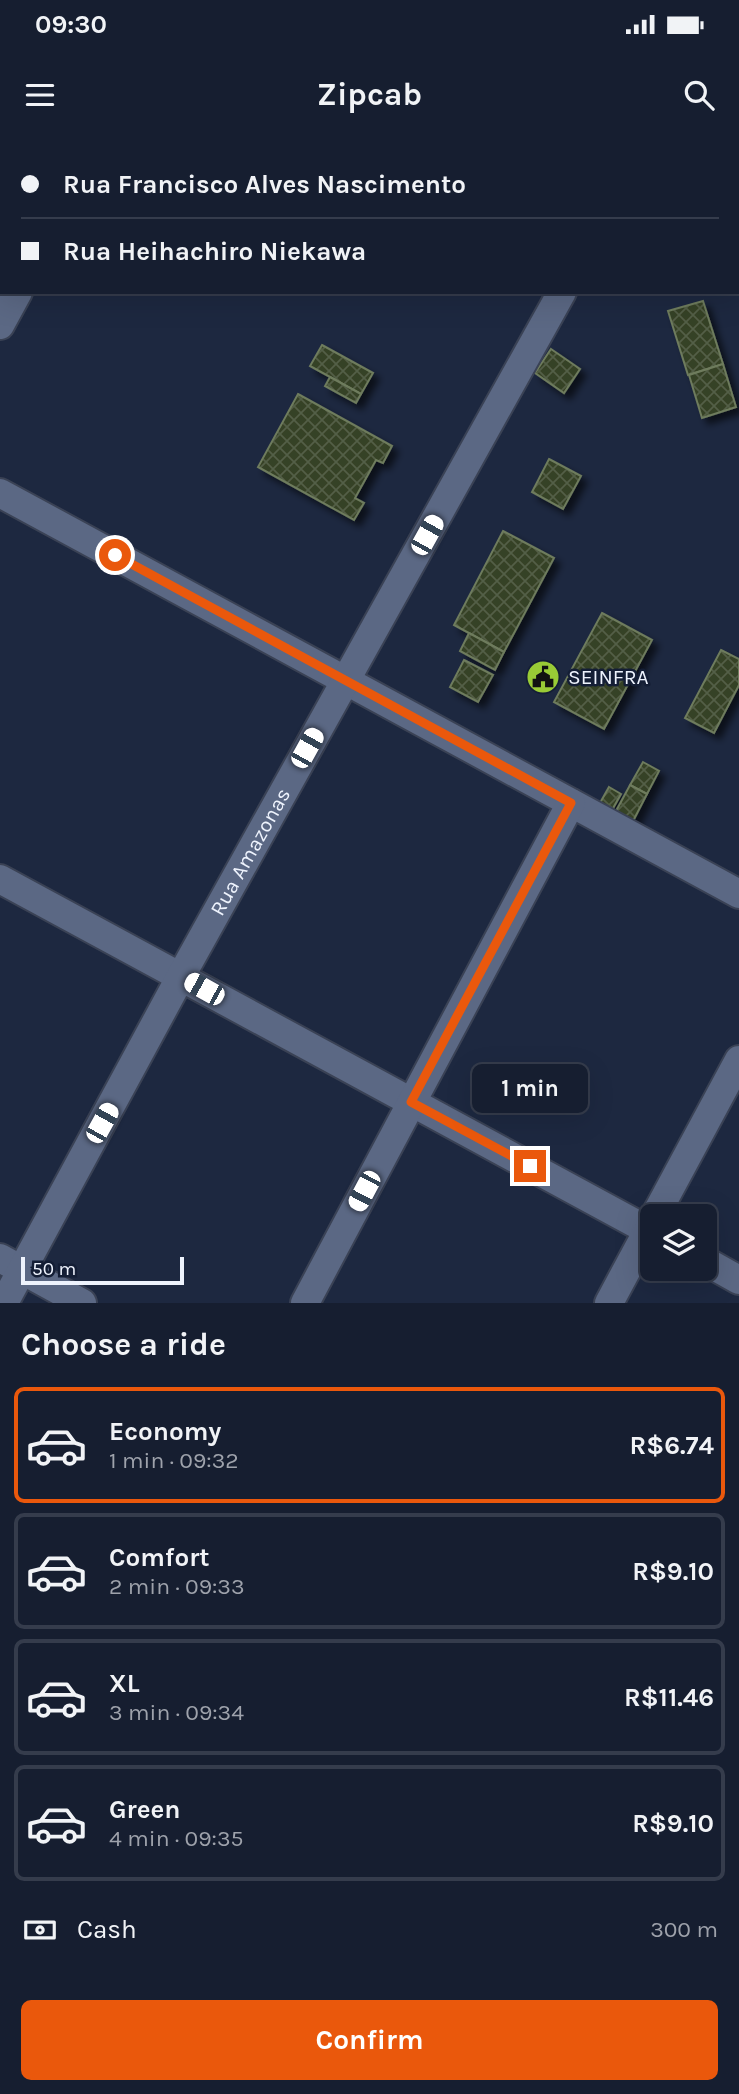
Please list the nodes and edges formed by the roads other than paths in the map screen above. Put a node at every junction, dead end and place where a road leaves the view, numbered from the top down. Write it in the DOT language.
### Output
graph roads {
  1 [pos="17,294"];
  2 [pos="561,294"];
  3 [pos="0,325"];
  4 [pos="0,493"];
  5 [pos="345,680"];
  6 [pos="571,803"];
  7 [pos="0,879"];
  8 [pos="739,894"];
  9 [pos="181,976"];
  10 [pos="739,1060"];
  11 [pos="411,1102"];
  12 [pos="663,1204"];
  13 [pos="640,1219"];
  14 [pos="640,1247"];
  15 [pos="11,1264"];
  16 [pos="717,1268"];
  17 [pos="739,1280"];
  18 [pos="4,1303"];
  19 [pos="82,1303"];
  20 [pos="305,1303"];
  21 [pos="609,1303"];
  1 -- 3 [label="street"];
  2 -- 5 [label="street, Rua Amazonas"];
  4 -- 5 [label="street"];
  5 -- 6 [label="street"];
  5 -- 9 [label="street, Rua Amazonas"];
  6 -- 8 [label="street"];
  6 -- 11 [label="street"];
  7 -- 9 [label="street"];
  9 -- 11 [label="street"];
  9 -- 15 [label="street, Rua Amazonas"];
  10 -- 12 [label="street"];
  11 -- 13 [label="street"];
  11 -- 20 [label="street"];
  14 -- 21 [label="street"];
  15 -- 18 [label="street, Rua Amazonas"];
  15 -- 19 [label="street"];
  16 -- 17 [label="street"];
}
